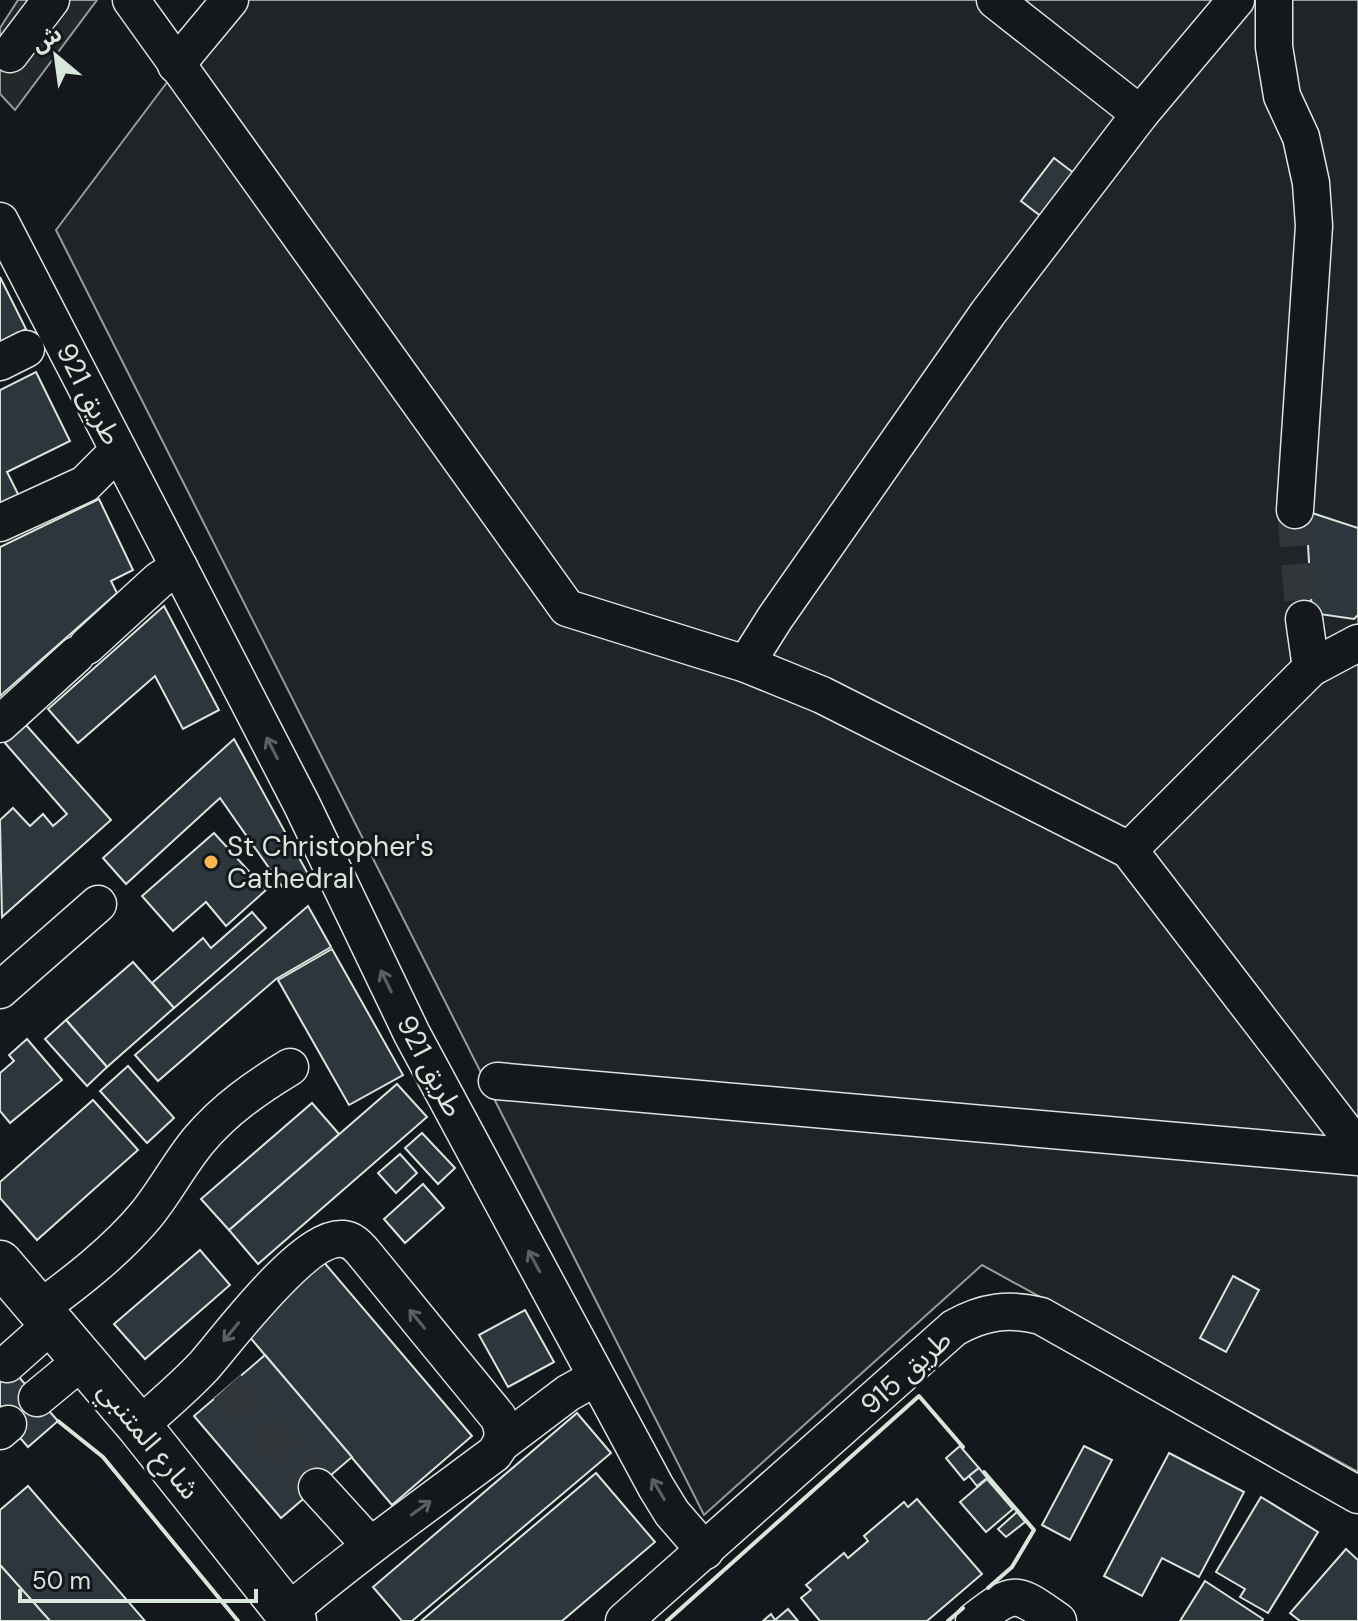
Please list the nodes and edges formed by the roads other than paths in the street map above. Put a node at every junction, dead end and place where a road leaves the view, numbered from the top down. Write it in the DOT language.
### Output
graph roads {
  1 [pos="51,0"];
  2 [pos="131,0"];
  3 [pos="230,0"];
  4 [pos="995,0"];
  5 [pos="1236,0"];
  6 [pos="1274,0"];
  7 [pos="10,54"];
  8 [pos="176,65"];
  9 [pos="1140,114"];
  10 [pos="0,221"];
  11 [pos="118,451"];
  12 [pos="1295,510"];
  13 [pos="0,523"];
  14 [pos="179,567"];
  15 [pos="1304,619"];
  16 [pos="1358,643"];
  17 [pos="746,664"];
  18 [pos="1311,668"];
  19 [pos="0,724"];
  20 [pos="1129,850"];
  21 [pos="98,904"];
  22 [pos="0,990"];
  23 [pos="290,1067"];
  24 [pos="497,1081"];
  25 [pos="1358,1148"];
  26 [pos="1358,1157"];
  27 [pos="0,1263"];
  28 [pos="45,1316"];
  29 [pos="83,1360"];
  30 [pos="7,1364"];
  31 [pos="595,1378"];
  32 [pos="37,1398"];
  33 [pos="139,1426"];
  34 [pos="502,1443"];
  35 [pos="317,1487"];
  36 [pos="1358,1495"];
  37 [pos="370,1545"];
  38 [pos="705,1551"];
  39 [pos="290,1617"];
  40 [pos="624,1621"];
  41 [pos="974,1621"];
  42 [pos="1058,1621"];
  1 -- 7 [label="street"];
  2 -- 8 [label="street"];
  3 -- 8 [label="street"];
  4 -- 9 [label="street"];
  5 -- 9 [label="street"];
  6 -- 12 [label="street"];
  8 -- 17 [label="street"];
  9 -- 17 [label="street"];
  10 -- 11 [label="street, طريق 921"];
  11 -- 13 [label="street"];
  11 -- 14 [label="street, طريق 921"];
  14 -- 19 [label="street"];
  31 -- 14 [label="street, طريق 921, one-way"];
  15 -- 18 [label="street"];
  16 -- 18 [label="street"];
  17 -- 20 [label="street"];
  18 -- 20 [label="street"];
  20 -- 25 [label="street"];
  21 -- 22 [label="street"];
  23 -- 28 [label="street"];
  24 -- 26 [label="street"];
  27 -- 28 [label="main road, شارع المتنبي"];
  28 -- 29 [label="main road, شارع المتنبي"];
  28 -- 30 [label="street"];
  29 -- 32 [label="street"];
  29 -- 33 [label="main road, شارع المتنبي"];
  31 -- 34 [label="street"];
  38 -- 31 [label="street, طريق 921, one-way"];
  34 -- 33 [label="street, one-way"];
  33 -- 39 [label="main road, شارع المتنبي"];
  37 -- 34 [label="street, one-way"];
  35 -- 37 [label="street"];
  36 -- 38 [label="street, طريق 915"];
  37 -- 39 [label="street"];
  38 -- 40 [label="street, طريق 915"];
  41 -- 42 [label="street"];
}
